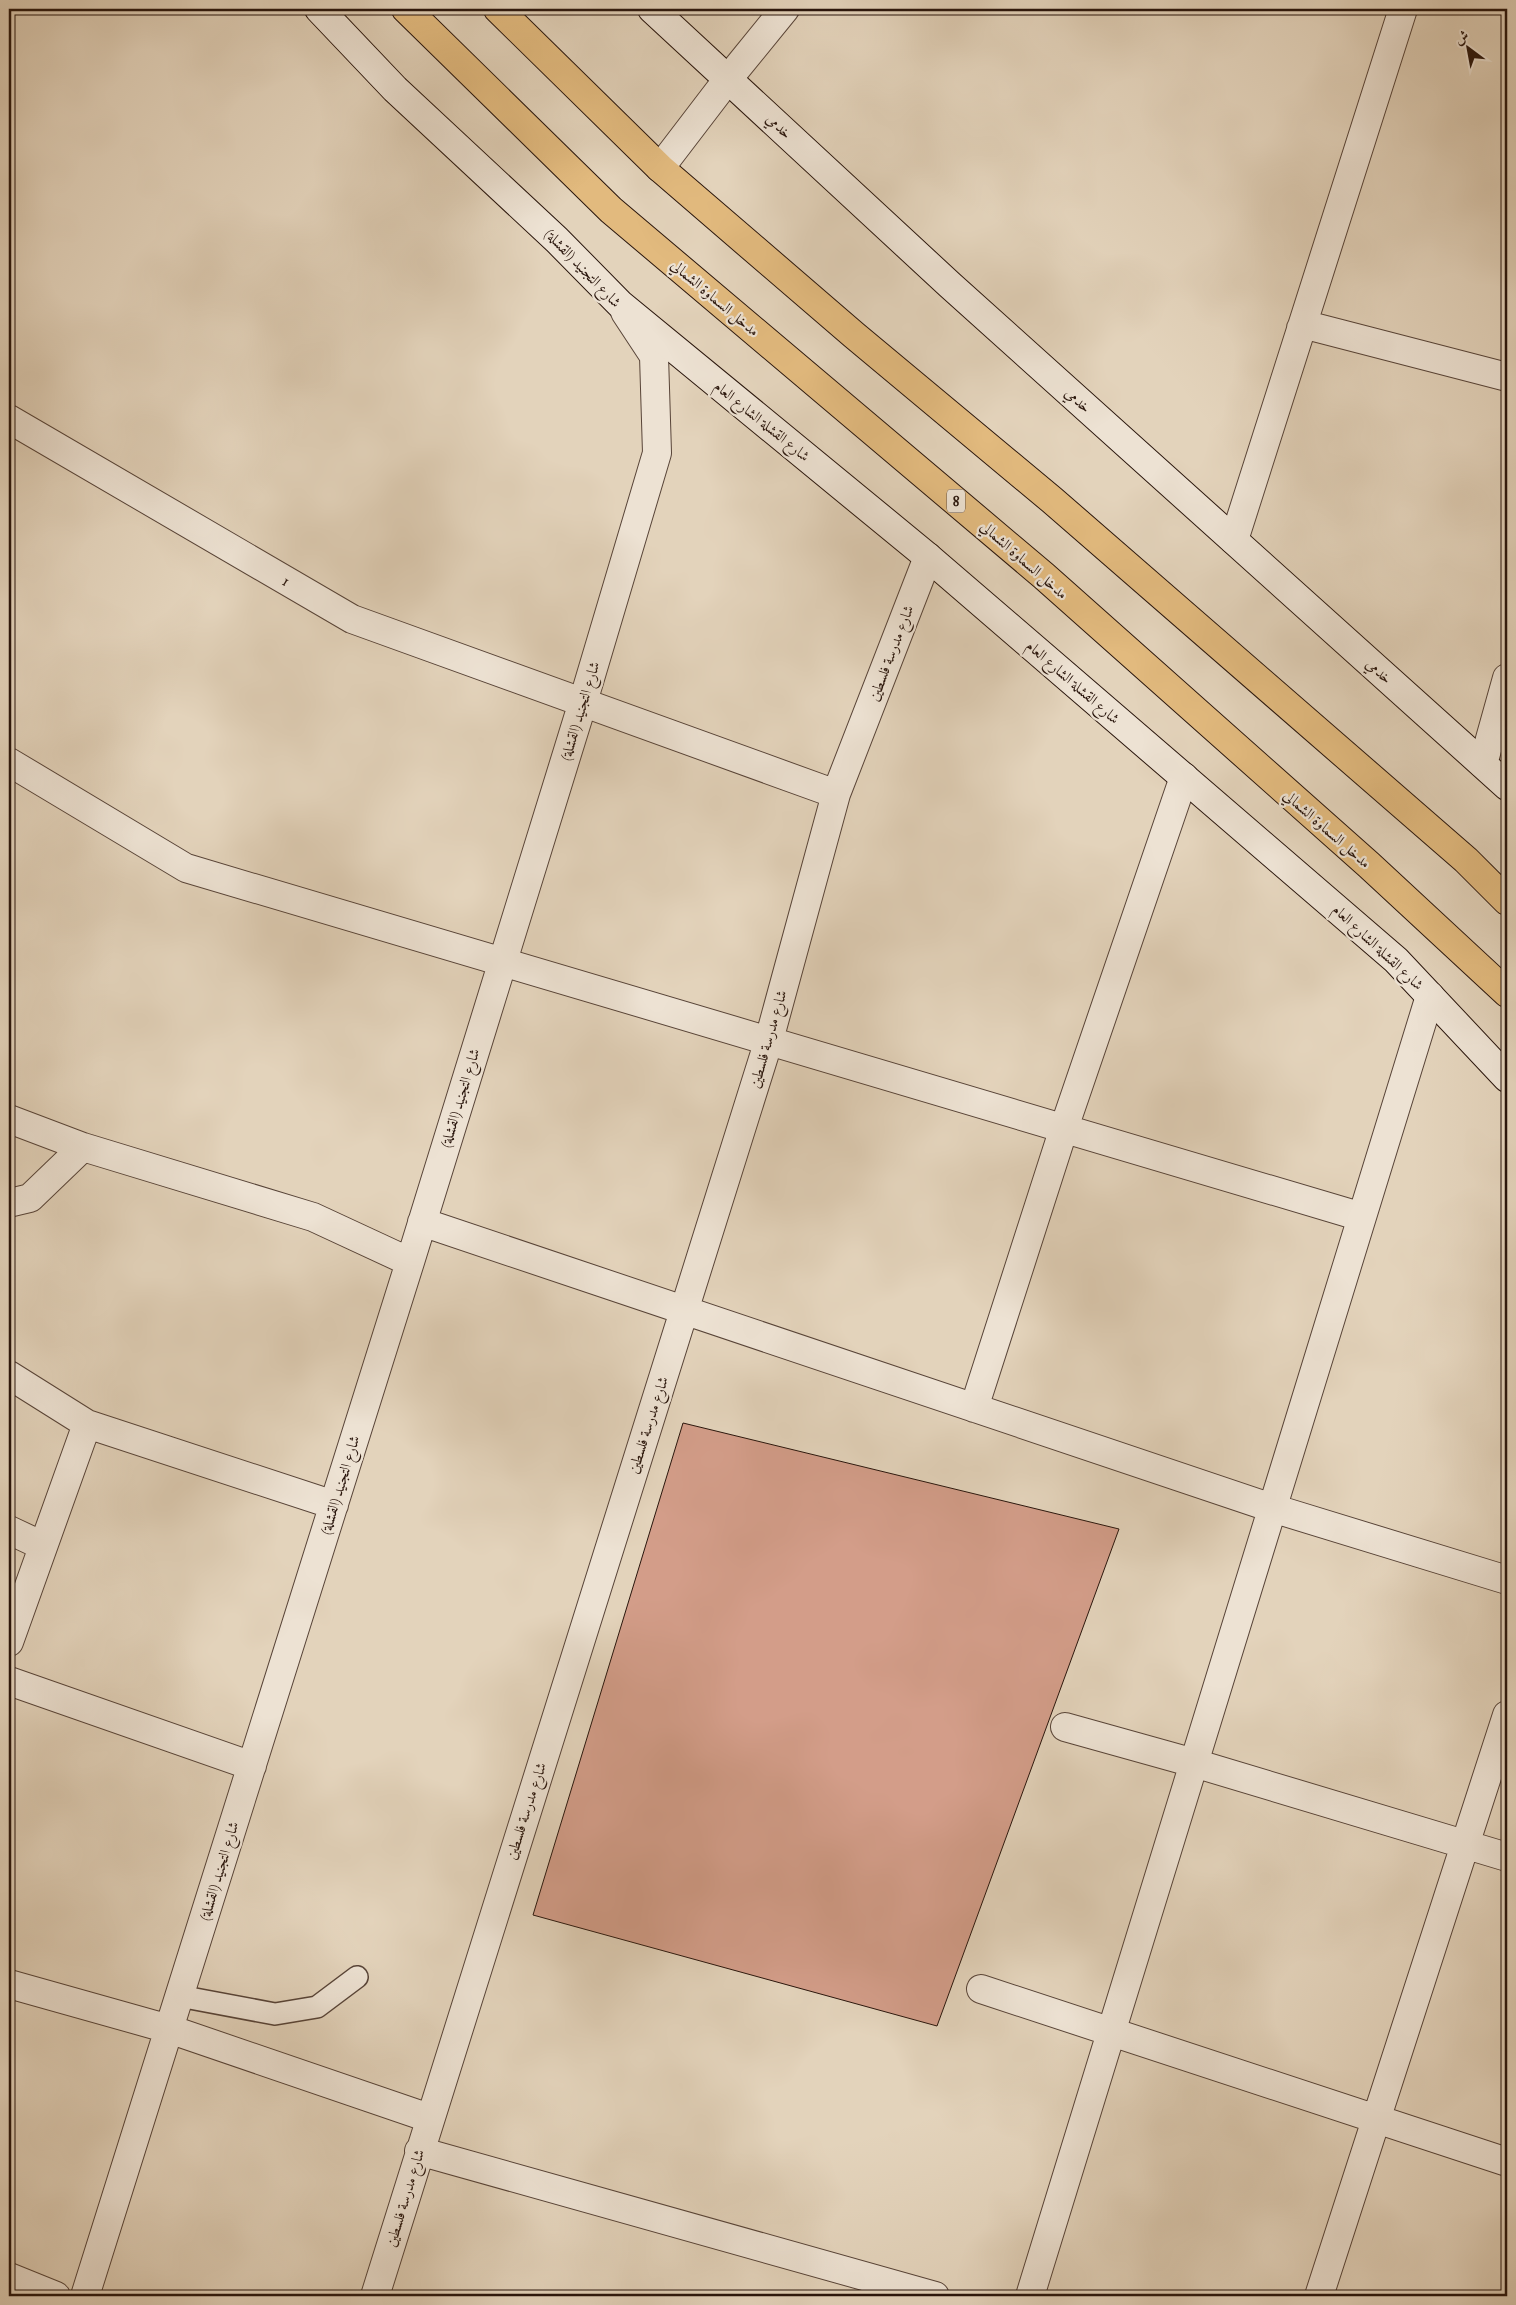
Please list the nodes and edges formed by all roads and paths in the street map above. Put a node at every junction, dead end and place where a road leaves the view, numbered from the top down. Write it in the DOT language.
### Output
graph roads {
  1 [pos="319,9"];
  2 [pos="406,9"];
  3 [pos="498,9"];
  4 [pos="652,9"];
  5 [pos="785,9"];
  6 [pos="1403,9"];
  7 [pos="728,79"];
  8 [pos="660,168"];
  9 [pos="620,304"];
  10 [pos="1301,328"];
  11 [pos="1507,377"];
  12 [pos="9,419"];
  13 [pos="1234,540"];
  14 [pos="928,557"];
  15 [pos="1507,678"];
  16 [pos="583,702"];
  17 [pos="9,762"];
  18 [pos="1483,764"];
  19 [pos="1184,777"];
  20 [pos="1507,786"];
  21 [pos="836,794"];
  22 [pos="1507,901"];
  23 [pos="502,960"];
  24 [pos="1507,993"];
  25 [pos="1430,996"];
  26 [pos="769,1040"];
  27 [pos="1507,1078"];
  28 [pos="9,1119"];
  29 [pos="1064,1128"];
  30 [pos="83,1147"];
  31 [pos="9,1202"];
  32 [pos="1362,1217"];
  33 [pos="422,1222"];
  34 [pos="410,1262"];
  35 [pos="684,1310"];
  36 [pos="9,1375"];
  37 [pos="974,1408"];
  38 [pos="87,1424"];
  39 [pos="334,1505"];
  40 [pos="1272,1508"];
  41 [pos="9,1530"];
  42 [pos="43,1546"];
  43 [pos="1507,1580"];
  44 [pos="9,1642"];
  45 [pos="9,1681"];
  46 [pos="1507,1714"];
  47 [pos="1064,1727"];
  48 [pos="1194,1762"];
  49 [pos="252,1766"];
  50 [pos="1465,1845"];
  51 [pos="1507,1857"];
  52 [pos="357,1977"];
  53 [pos="9,1984"];
  54 [pos="981,1988"];
  55 [pos="179,1996"];
  56 [pos="169,2029"];
  57 [pos="1111,2031"];
  58 [pos="429,2118"];
  59 [pos="1377,2118"];
  60 [pos="419,2151"];
  61 [pos="1507,2162"];
  62 [pos="9,2277"];
  63 [pos="56,2296"];
  64 [pos="85,2296"];
  65 [pos="375,2296"];
  66 [pos="936,2296"];
  67 [pos="1030,2296"];
  68 [pos="1318,2296"];
  1 -- 9 [label="street, شارع التجنيد (القشلة)"];
  2 -- 24 [label="highway, مدخل السماوة الشمالي / 8"];
  3 -- 8 [label="highway"];
  4 -- 7 [label="street, خدمي"];
  5 -- 7 [label="street"];
  6 -- 10 [label="street"];
  7 -- 8 [label="street"];
  7 -- 13 [label="street, خدمي"];
  8 -- 22 [label="highway"];
  9 -- 14 [label="street, شارع القشلة الشارع العام"];
  9 -- 16 [label="street, شارع التجنيد (القشلة)"];
  10 -- 11 [label="street"];
  10 -- 13 [label="street"];
  12 -- 16 [label="street, 1"];
  13 -- 18 [label="street, خدمي"];
  14 -- 19 [label="street, شارع القشلة الشارع العام"];
  14 -- 21 [label="street, شارع مدرسة فلسطين"];
  15 -- 18 [label="street"];
  16 -- 21 [label="street, 1"];
  16 -- 23 [label="street, شارع التجنيد (القشلة)"];
  17 -- 23 [label="street"];
  18 -- 20 [label="street, خدمي"];
  19 -- 25 [label="street, شارع القشلة الشارع العام"];
  19 -- 29 [label="street"];
  21 -- 26 [label="street, شارع مدرسة فلسطين"];
  23 -- 26 [label="street"];
  23 -- 33 [label="street, شارع التجنيد (القشلة)"];
  25 -- 27 [label="street, شارع القشلة الشارع العام"];
  25 -- 32 [label="street"];
  26 -- 29 [label="street"];
  26 -- 35 [label="street, شارع مدرسة فلسطين"];
  28 -- 30 [label="street"];
  29 -- 32 [label="street"];
  29 -- 37 [label="street"];
  30 -- 31 [label="street"];
  30 -- 34 [label="street"];
  32 -- 40 [label="street"];
  33 -- 34 [label="street, شارع التجنيد (القشلة)"];
  33 -- 35 [label="street"];
  34 -- 39 [label="street, شارع التجنيد (القشلة)"];
  35 -- 37 [label="street"];
  35 -- 58 [label="street, شارع مدرسة فلسطين"];
  36 -- 38 [label="street"];
  37 -- 40 [label="street"];
  38 -- 39 [label="street"];
  38 -- 42 [label="street"];
  39 -- 49 [label="street, شارع التجنيد (القشلة)"];
  40 -- 43 [label="street"];
  40 -- 48 [label="street"];
  41 -- 42 [label="street"];
  42 -- 44 [label="street"];
  45 -- 49 [label="street"];
  46 -- 50 [label="street"];
  47 -- 48 [label="street"];
  48 -- 50 [label="street"];
  48 -- 57 [label="street"];
  49 -- 55 [label="street, شارع التجنيد (القشلة)"];
  50 -- 51 [label="street"];
  50 -- 59 [label="street"];
  52 -- 55 [label="lane"];
  53 -- 56 [label="street"];
  54 -- 57 [label="street"];
  55 -- 56 [label="street, شارع التجنيد (القشلة)"];
  56 -- 58 [label="street"];
  56 -- 64 [label="street, شارع التجنيد (القشلة)"];
  57 -- 59 [label="street"];
  57 -- 67 [label="street"];
  58 -- 60 [label="street, شارع مدرسة فلسطين"];
  59 -- 61 [label="street"];
  59 -- 68 [label="street"];
  60 -- 65 [label="street, شارع مدرسة فلسطين"];
  60 -- 66 [label="street"];
  62 -- 63 [label="street"];
}
